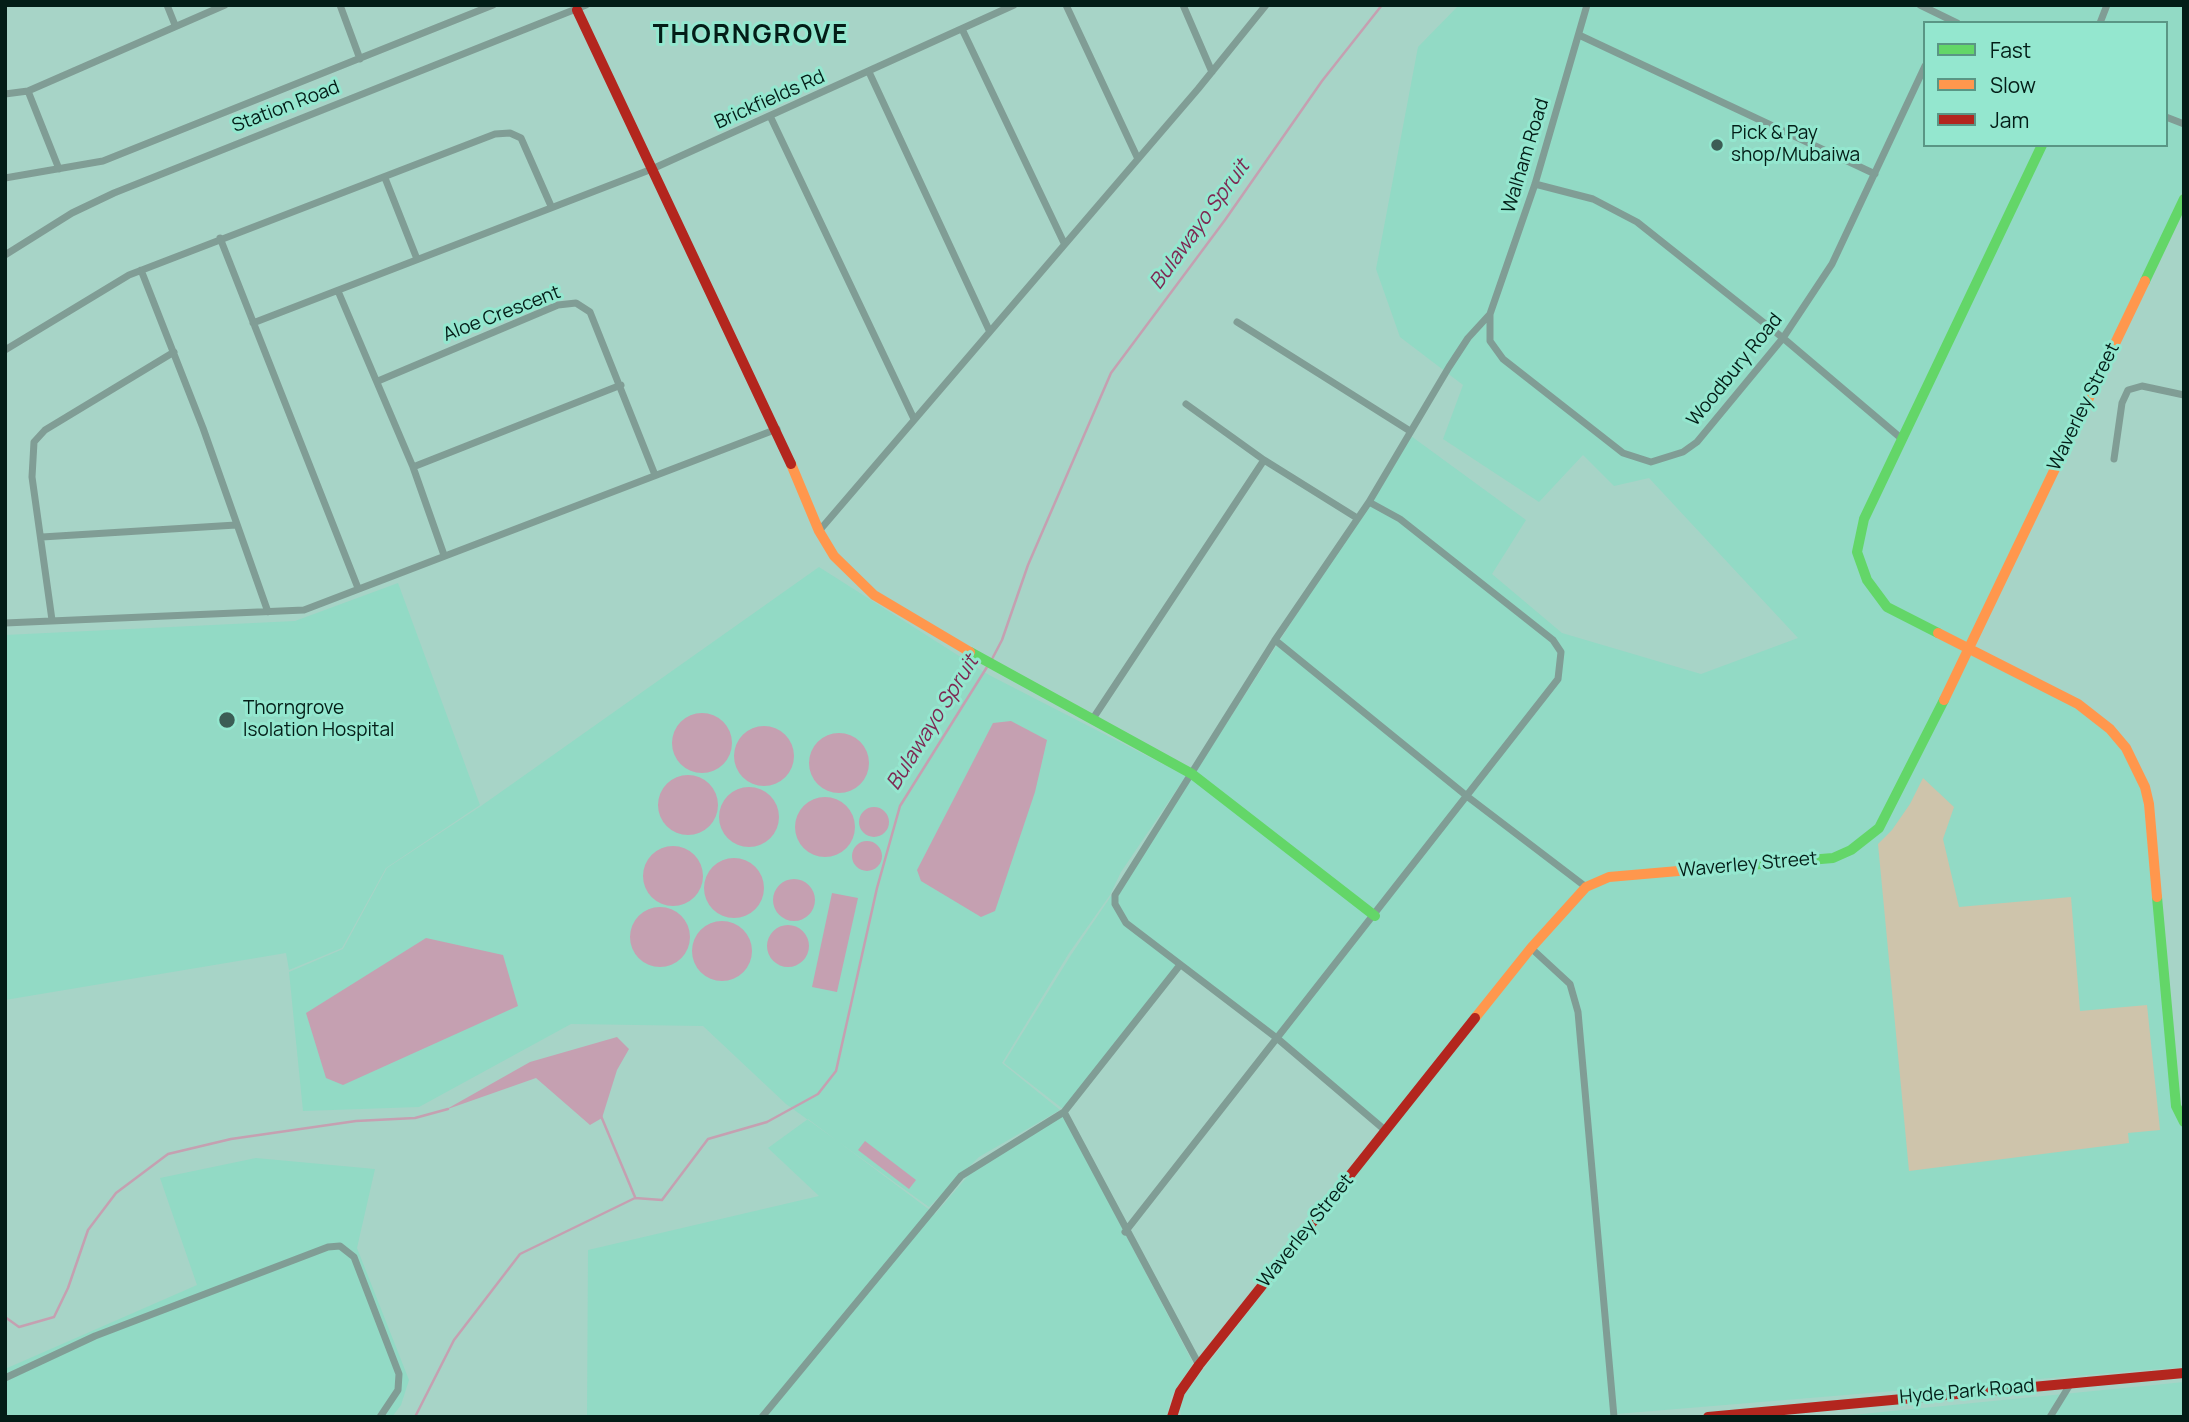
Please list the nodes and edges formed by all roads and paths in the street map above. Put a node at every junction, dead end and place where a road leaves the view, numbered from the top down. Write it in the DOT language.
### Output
graph roads {
  1 [pos="167,5"];
  2 [pos="225,5"];
  3 [pos="340,5"];
  4 [pos="493,5"];
  5 [pos="1014,5"];
  6 [pos="1066,5"];
  7 [pos="1183,5"];
  8 [pos="1266,5"];
  9 [pos="1587,5"];
  10 [pos="1920,5"];
  11 [pos="2108,5"];
  12 [pos="582,7"];
  13 [pos="1946,21"];
  14 [pos="2101,21"];
  15 [pos="175,25"];
  16 [pos="962,29"];
  17 [pos="1579,35"];
  18 [pos="360,59"];
  19 [pos="1923,70"];
  20 [pos="869,72"];
  21 [pos="1212,72"];
  22 [pos="27,91"];
  23 [pos="5,94"];
  24 [pos="771,118"];
  25 [pos="2041,147"];
  26 [pos="1138,159"];
  27 [pos="60,169"];
  28 [pos="652,169"];
  29 [pos="1875,174"];
  30 [pos="5,178"];
  31 [pos="385,178"];
  32 [pos="1535,184"];
  33 [pos="2184,199"];
  34 [pos="551,206"];
  35 [pos="220,238"];
  36 [pos="1064,243"];
  37 [pos="5,255"];
  38 [pos="416,259"];
  39 [pos="141,270"];
  40 [pos="338,291"];
  41 [pos="1490,314"];
  42 [pos="1237,322"];
  43 [pos="253,323"];
  44 [pos="989,330"];
  45 [pos="1783,338"];
  46 [pos="5,350"];
  47 [pos="174,352"];
  48 [pos="378,381"];
  49 [pos="621,385"];
  50 [pos="2184,395"];
  51 [pos="1186,404"];
  52 [pos="914,419"];
  53 [pos="777,429"];
  54 [pos="1410,432"];
  55 [pos="1902,439"];
  56 [pos="2114,459"];
  57 [pos="1264,460"];
  58 [pos="413,467"];
  59 [pos="655,475"];
  60 [pos="1370,502"];
  61 [pos="1357,518"];
  62 [pos="236,525"];
  63 [pos="819,531"];
  64 [pos="42,537"];
  65 [pos="444,555"];
  66 [pos="358,588"];
  67 [pos="268,612"];
  68 [pos="52,620"];
  69 [pos="5,623"];
  70 [pos="1275,640"];
  71 [pos="1969,650"];
  72 [pos="1092,720"];
  73 [pos="1192,774"];
  74 [pos="1468,797"];
  75 [pos="1586,887"];
  76 [pos="1375,916"];
  77 [pos="1531,948"];
  78 [pos="1180,965"];
  79 [pos="1278,1040"];
  80 [pos="1064,1112"];
  81 [pos="2184,1122"];
  82 [pos="1386,1131"];
  83 [pos="1125,1232"];
  84 [pos="1199,1364"];
  85 [pos="2184,1373"];
  86 [pos="5,1378"];
  87 [pos="2071,1382"];
  88 [pos="380,1417"];
  89 [pos="762,1417"];
  90 [pos="1172,1417"];
  91 [pos="1614,1417"];
  92 [pos="1708,1417"];
  93 [pos="2050,1417"];
  1 -- 15 [label="street"];
  2 -- 15 [label="street"];
  3 -- 18 [label="street"];
  4 -- 18 [label="street"];
  5 -- 16 [label="street, Brickfields Rd"];
  6 -- 26 [label="street"];
  7 -- 21 [label="street"];
  8 -- 21 [label="street"];
  9 -- 17 [label="street, Walham Road"];
  10 -- 13 [label="street"];
  11 -- 14 [label="street"];
  12 -- 28 [label="street"];
  12 -- 37 [label="street, Station Road"];
  15 -- 22 [label="street"];
  16 -- 20 [label="street, Brickfields Rd"];
  16 -- 36 [label="street"];
  17 -- 29 [label="street"];
  17 -- 32 [label="street, Walham Road"];
  18 -- 27 [label="street"];
  19 -- 29 [label="street, Woodbury Road"];
  20 -- 24 [label="street, Brickfields Rd"];
  20 -- 44 [label="street"];
  21 -- 26 [label="street"];
  22 -- 23 [label="street"];
  22 -- 27 [label="street"];
  24 -- 28 [label="street, Brickfields Rd"];
  24 -- 52 [label="street"];
  25 -- 55 [label="street"];
  26 -- 36 [label="street"];
  27 -- 30 [label="street"];
  28 -- 34 [label="street, Brickfields Rd"];
  28 -- 53 [label="street"];
  29 -- 45 [label="street, Woodbury Road"];
  31 -- 34 [label="street"];
  31 -- 35 [label="street"];
  31 -- 38 [label="street"];
  32 -- 41 [label="street, Walham Road"];
  32 -- 45 [label="street"];
  33 -- 71 [label="street, Waverley Street"];
  34 -- 38 [label="street, Brickfields Rd"];
  35 -- 39 [label="street"];
  35 -- 43 [label="street"];
  36 -- 44 [label="street"];
  38 -- 40 [label="street, Brickfields Rd"];
  39 -- 46 [label="street"];
  39 -- 47 [label="street"];
  40 -- 43 [label="street, Brickfields Rd"];
  40 -- 48 [label="street"];
  41 -- 45 [label="street, Woodbury Road"];
  41 -- 54 [label="street"];
  42 -- 54 [label="street"];
  43 -- 66 [label="street"];
  44 -- 52 [label="street"];
  45 -- 55 [label="street"];
  47 -- 62 [label="street"];
  47 -- 64 [label="street"];
  48 -- 49 [label="street, Aloe Crescent"];
  48 -- 58 [label="street"];
  49 -- 58 [label="street"];
  49 -- 59 [label="street, Aloe Crescent"];
  50 -- 56 [label="street"];
  51 -- 57 [label="street"];
  52 -- 63 [label="street"];
  53 -- 59 [label="street"];
  53 -- 63 [label="street"];
  54 -- 60 [label="street"];
  55 -- 71 [label="street"];
  57 -- 61 [label="street"];
  57 -- 72 [label="street"];
  58 -- 65 [label="street"];
  59 -- 65 [label="street"];
  60 -- 61 [label="street"];
  60 -- 74 [label="street"];
  61 -- 70 [label="street"];
  62 -- 64 [label="street"];
  62 -- 67 [label="street"];
  63 -- 72 [label="street"];
  64 -- 68 [label="street"];
  65 -- 66 [label="street"];
  66 -- 67 [label="street"];
  67 -- 68 [label="street"];
  68 -- 69 [label="street"];
  70 -- 73 [label="street"];
  70 -- 74 [label="street"];
  71 -- 75 [label="street, Waverley Street"];
  71 -- 81 [label="street"];
  72 -- 73 [label="street"];
  73 -- 76 [label="street"];
  73 -- 78 [label="street"];
  74 -- 75 [label="street"];
  74 -- 76 [label="street"];
  75 -- 77 [label="street, Waverley Street"];
  76 -- 79 [label="street"];
  77 -- 82 [label="street, Waverley Street"];
  77 -- 91 [label="street"];
  78 -- 79 [label="street"];
  78 -- 80 [label="street"];
  79 -- 82 [label="street"];
  79 -- 83 [label="street"];
  80 -- 83 [label="street"];
  80 -- 89 [label="street"];
  82 -- 84 [label="street, Waverley Street"];
  83 -- 84 [label="street"];
  84 -- 90 [label="street, Waverley Street"];
  85 -- 87 [label="street, Hyde Park Road"];
  86 -- 88 [label="street"];
  87 -- 92 [label="street, Hyde Park Road"];
  87 -- 93 [label="street"];
}
